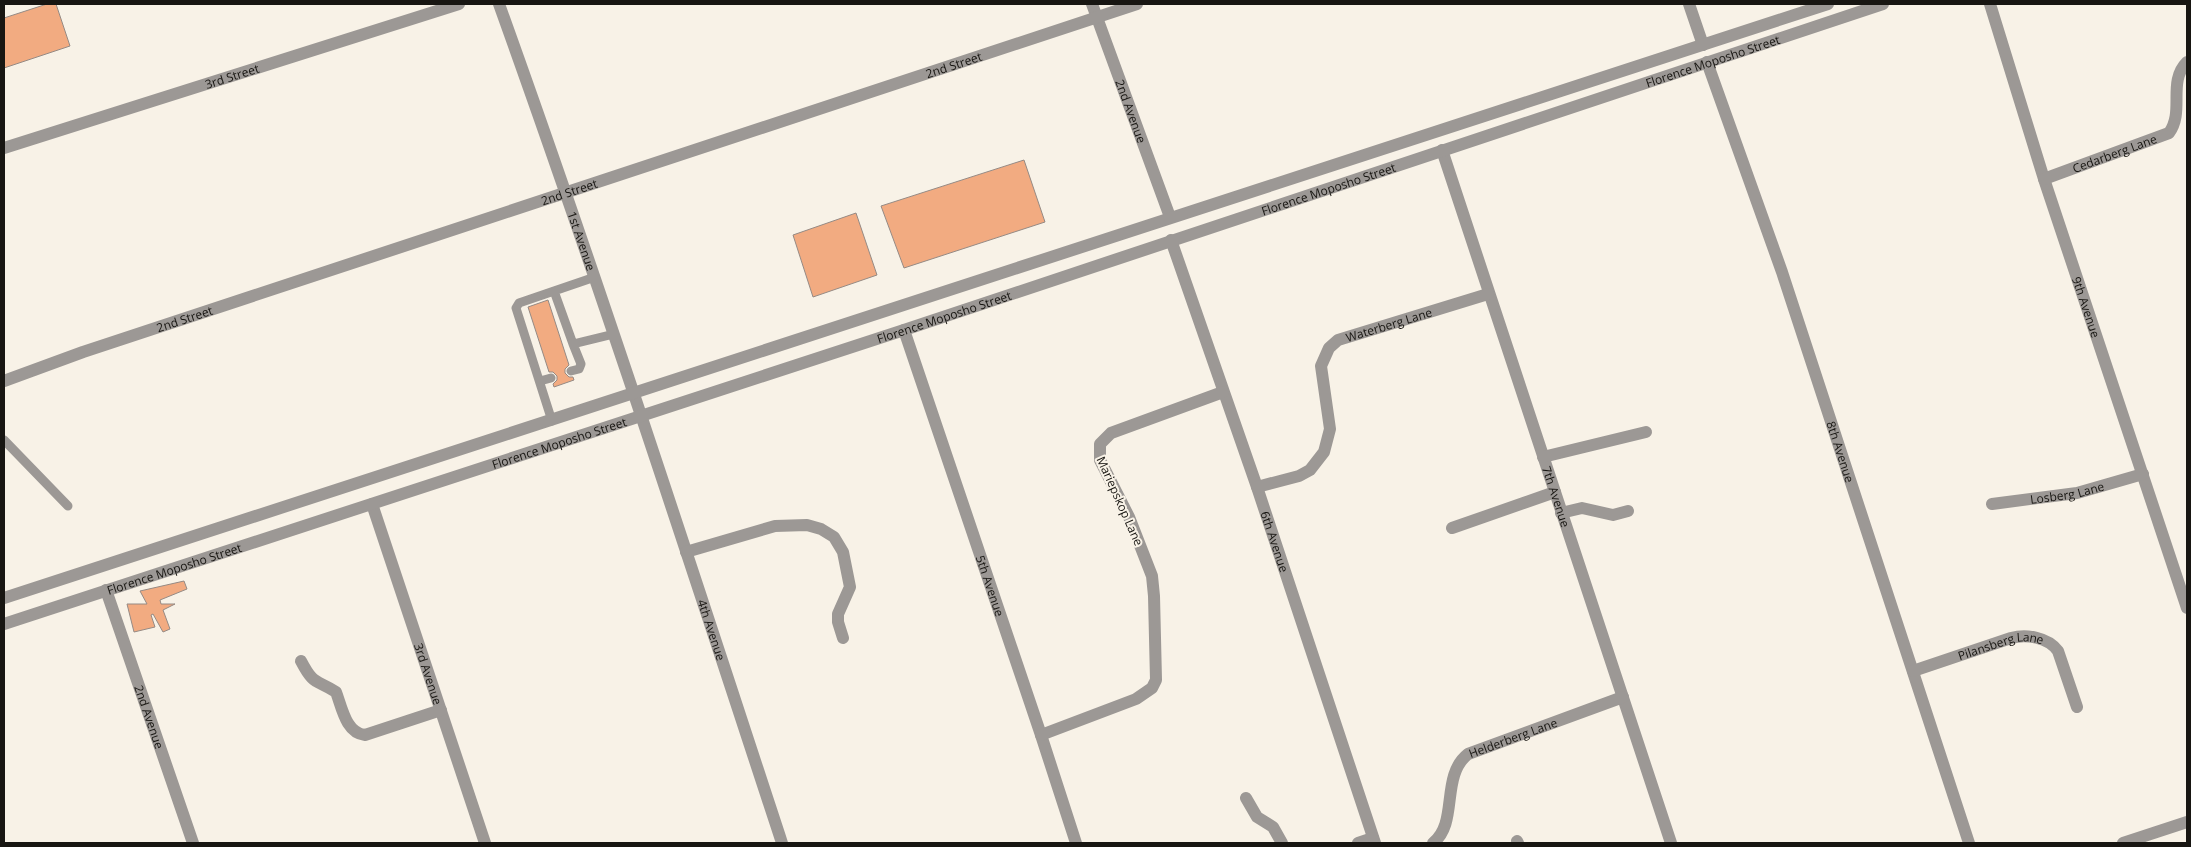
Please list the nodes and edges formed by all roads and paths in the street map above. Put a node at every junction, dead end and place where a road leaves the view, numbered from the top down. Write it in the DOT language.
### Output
graph roads {
  1 [pos="459,4"];
  2 [pos="499,4"];
  3 [pos="1092,4"];
  4 [pos="1137,4"];
  5 [pos="1689,4"];
  6 [pos="1828,4"];
  7 [pos="1883,4"];
  8 [pos="1990,4"];
  9 [pos="1096,17"];
  10 [pos="1704,45"];
  11 [pos="1707,62"];
  12 [pos="2187,62"];
  13 [pos="4,148"];
  14 [pos="1442,150"];
  15 [pos="2044,179"];
  16 [pos="567,193"];
  17 [pos="1170,217"];
  18 [pos="1171,240"];
  19 [pos="595,277"];
  20 [pos="554,291"];
  21 [pos="1488,294"];
  22 [pos="904,330"];
  23 [pos="614,334"];
  24 [pos="573,344"];
  25 [pos="571,371"];
  26 [pos="551,378"];
  27 [pos="4,381"];
  28 [pos="540,382"];
  29 [pos="1222,392"];
  30 [pos="635,393"];
  31 [pos="641,416"];
  32 [pos="552,420"];
  33 [pos="1646,432"];
  34 [pos="4,440"];
  35 [pos="1543,457"];
  36 [pos="2143,474"];
  37 [pos="1257,487"];
  38 [pos="1555,492"];
  39 [pos="372,504"];
  40 [pos="1992,504"];
  41 [pos="68,506"];
  42 [pos="1628,511"];
  43 [pos="1561,513"];
  44 [pos="1452,528"];
  45 [pos="686,552"];
  46 [pos="106,590"];
  47 [pos="4,598"];
  48 [pos="2187,608"];
  49 [pos="4,624"];
  50 [pos="843,638"];
  51 [pos="301,661"];
  52 [pos="1914,671"];
  53 [pos="1622,697"];
  54 [pos="2077,707"];
  55 [pos="441,710"];
  56 [pos="1041,735"];
  57 [pos="1246,798"];
  58 [pos="2187,822"];
  59 [pos="1374,841"];
  60 [pos="193,843"];
  61 [pos="485,843"];
  62 [pos="782,843"];
  63 [pos="1076,843"];
  64 [pos="1282,843"];
  65 [pos="1358,843"];
  66 [pos="1433,843"];
  67 [pos="1671,843"];
  68 [pos="1969,843"];
  69 [pos="2122,843"];
  1 -- 13 [label="street, 3rd Street"];
  2 -- 16 [label="street, 1st Avenue"];
  3 -- 9 [label="street, 2nd Avenue"];
  4 -- 9 [label="street, 2nd Street"];
  5 -- 10 [label="street"];
  6 -- 10 [label="street, Florence Moposho Street"];
  7 -- 11 [label="street, Florence Moposho Street"];
  8 -- 15 [label="street, 9th Avenue"];
  9 -- 16 [label="street, 2nd Street"];
  9 -- 17 [label="street, 2nd Avenue"];
  10 -- 17 [label="street, Florence Moposho Street"];
  11 -- 14 [label="street, Florence Moposho Street"];
  11 -- 52 [label="street, 8th Avenue"];
  12 -- 15 [label="street, Cedarberg Lane"];
  14 -- 18 [label="street, Florence Moposho Street"];
  14 -- 21 [label="street, 7th Avenue"];
  15 -- 36 [label="street, 9th Avenue"];
  16 -- 19 [label="street, 1st Avenue"];
  16 -- 27 [label="street, 2nd Street"];
  17 -- 30 [label="street, Florence Moposho Street"];
  18 -- 22 [label="street, Florence Moposho Street"];
  18 -- 29 [label="street, 6th Avenue"];
  19 -- 20 [label="lane"];
  19 -- 23 [label="street, 1st Avenue"];
  20 -- 24 [label="lane"];
  20 -- 28 [label="lane"];
  21 -- 35 [label="street, 7th Avenue"];
  21 -- 37 [label="street, Waterberg Lane"];
  22 -- 31 [label="street, Florence Moposho Street"];
  22 -- 56 [label="street, 5th Avenue"];
  23 -- 24 [label="lane"];
  23 -- 30 [label="street, 1st Avenue"];
  24 -- 25 [label="lane"];
  26 -- 28 [label="lane"];
  28 -- 32 [label="lane"];
  29 -- 37 [label="street, 6th Avenue"];
  29 -- 56 [label="street, Mariepskop Lane"];
  30 -- 31 [label="street, 1st Avenue"];
  30 -- 32 [label="street, Florence Moposho Street"];
  31 -- 39 [label="street, Florence Moposho Street"];
  31 -- 45 [label="street, 4th Avenue"];
  32 -- 47 [label="street, Florence Moposho Street"];
  33 -- 35 [label="street"];
  34 -- 41 [label="lane"];
  35 -- 38 [label="street, 7th Avenue"];
  36 -- 40 [label="street, Losberg Lane"];
  36 -- 48 [label="street, 9th Avenue"];
  37 -- 59 [label="street, 6th Avenue"];
  38 -- 43 [label="street, 7th Avenue"];
  38 -- 44 [label="street"];
  39 -- 46 [label="street, Florence Moposho Street"];
  39 -- 55 [label="street, 3rd Avenue"];
  42 -- 43 [label="street"];
  43 -- 53 [label="street, 7th Avenue"];
  45 -- 50 [label="street"];
  45 -- 62 [label="street, 4th Avenue"];
  46 -- 49 [label="street, Florence Moposho Street"];
  46 -- 60 [label="street, 2nd Avenue"];
  51 -- 55 [label="street"];
  52 -- 54 [label="street, Pilansberg Lane"];
  52 -- 68 [label="street, 8th Avenue"];
  53 -- 66 [label="street, Helderberg Lane"];
  53 -- 67 [label="street, 7th Avenue"];
  55 -- 61 [label="street, 3rd Avenue"];
  56 -- 63 [label="street, 5th Avenue"];
  57 -- 64 [label="street"];
  58 -- 69 [label="street"];
  59 -- 65 [label="street"];
}
